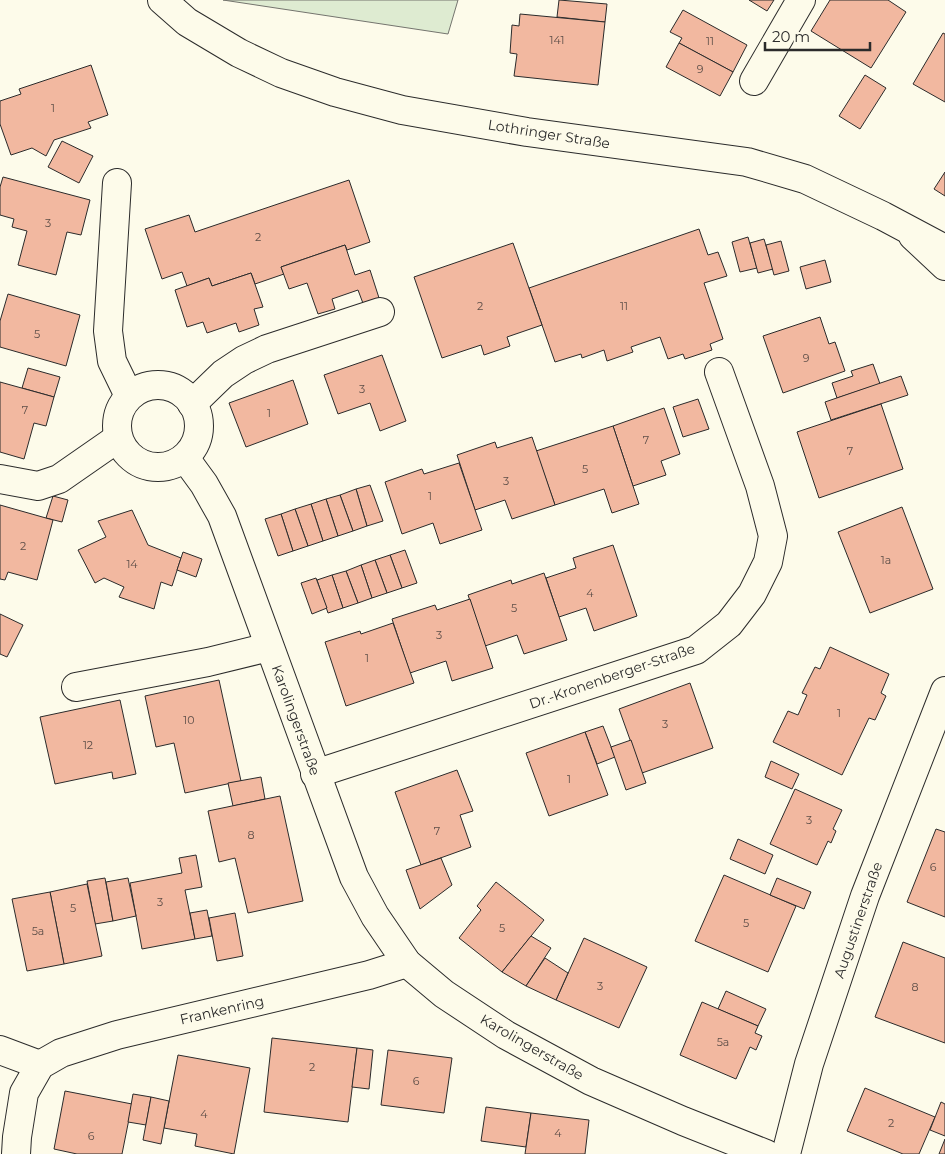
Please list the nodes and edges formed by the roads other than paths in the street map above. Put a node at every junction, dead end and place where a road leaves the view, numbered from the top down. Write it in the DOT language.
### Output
graph roads {
  1 [pos="162,0"];
  2 [pos="801,0"];
  3 [pos="754,81"];
  4 [pos="117,183"];
  5 [pos="903,226"];
  6 [pos="945,249"];
  7 [pos="945,266"];
  8 [pos="380,312"];
  9 [pos="719,372"];
  10 [pos="129,396"];
  11 [pos="192,404"];
  12 [pos="118,438"];
  13 [pos="184,458"];
  14 [pos="0,479"];
  15 [pos="269,647"];
  16 [pos="76,687"];
  17 [pos="945,691"];
  18 [pos="316,774"];
  19 [pos="407,963"];
  20 [pos="0,1050"];
  21 [pos="40,1065"];
  22 [pos="16,1154"];
  23 [pos="766,1154"];
  24 [pos="786,1154"];
  1 -- 5 [label="street, Lothringer Straße"];
  2 -- 3 [label="street"];
  4 -- 10 [label="street"];
  5 -- 6 [label="street, Lothringer Straße"];
  5 -- 7 [label="street"];
  8 -- 11 [label="street"];
  9 -- 18 [label="street, Dr.-Kronenberger-Straße"];
  10 -- 11 [label="street"];
  10 -- 12 [label="street"];
  11 -- 13 [label="street"];
  12 -- 13 [label="street"];
  12 -- 14 [label="street"];
  13 -- 15 [label="street, Karolingerstraße"];
  15 -- 16 [label="street, Karolingerstraße"];
  15 -- 18 [label="street, Karolingerstraße"];
  17 -- 24 [label="street, Augustinerstraße"];
  18 -- 19 [label="street, Karolingerstraße"];
  19 -- 21 [label="street, Frankenring"];
  19 -- 23 [label="street, Karolingerstraße"];
  20 -- 21 [label="street"];
  21 -- 22 [label="street"];
}
